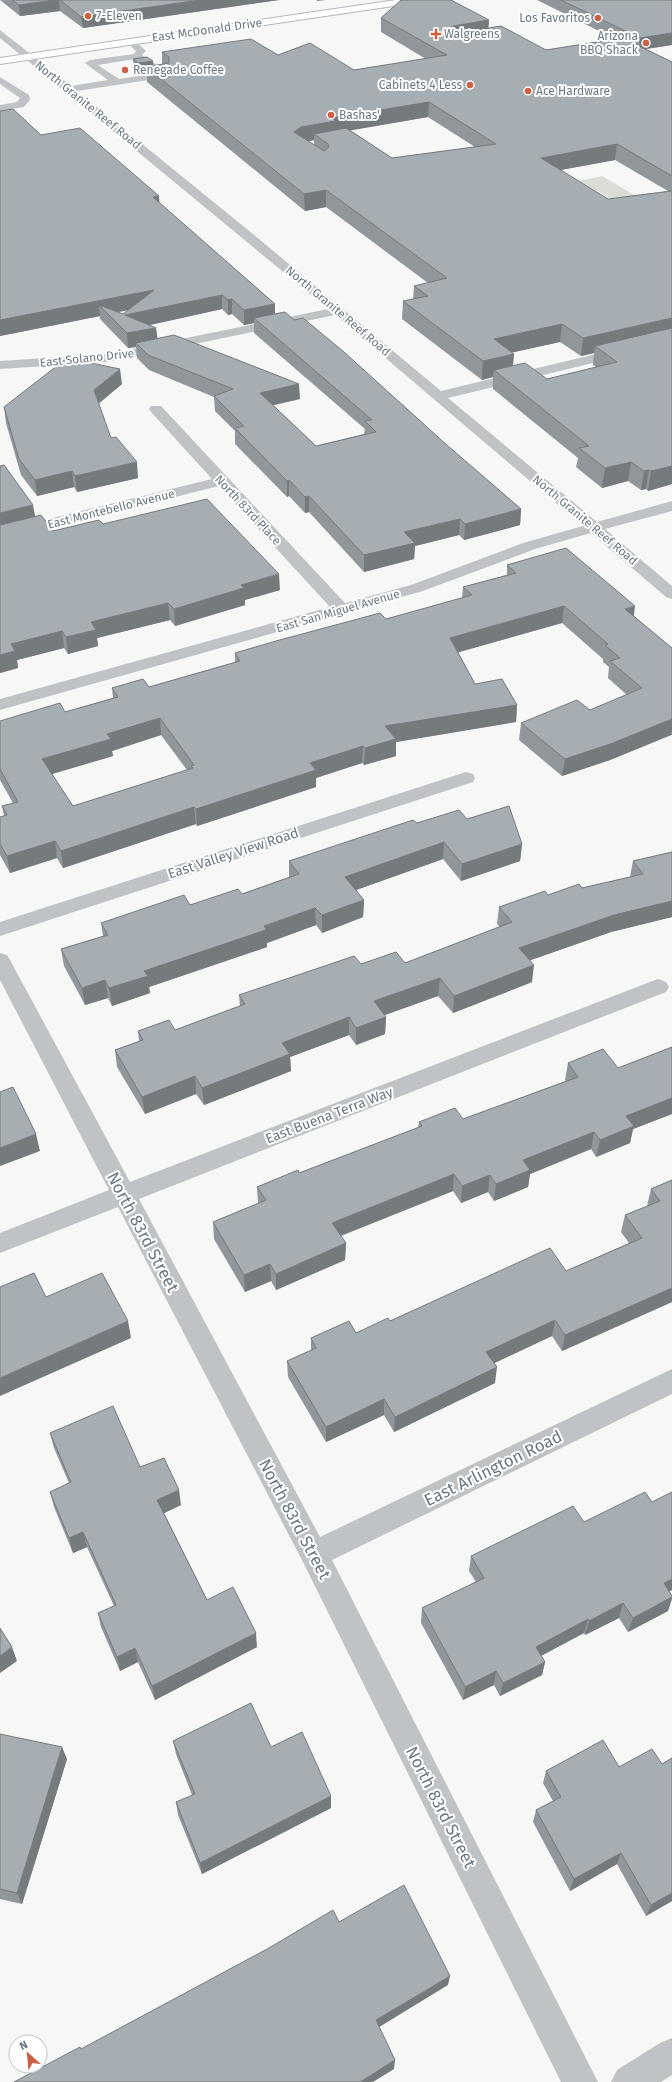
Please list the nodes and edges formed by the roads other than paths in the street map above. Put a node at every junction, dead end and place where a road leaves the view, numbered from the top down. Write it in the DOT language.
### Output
graph roads {
  1 [pos="414,0"];
  2 [pos="0,33"];
  3 [pos="5,42"];
  4 [pos="131,42"];
  5 [pos="137,56"];
  6 [pos="29,57"];
  7 [pos="0,61"];
  8 [pos="152,77"];
  9 [pos="0,80"];
  10 [pos="117,82"];
  11 [pos="164,84"];
  12 [pos="69,89"];
  13 [pos="23,102"];
  14 [pos="0,105"];
  15 [pos="0,108"];
  16 [pos="337,310"];
  17 [pos="672,340"];
  18 [pos="0,365"];
  19 [pos="438,396"];
  20 [pos="156,409"];
  21 [pos="221,481"];
  22 [pos="672,506"];
  23 [pos="594,528"];
  24 [pos="0,536"];
  25 [pos="672,594"];
  26 [pos="342,610"];
  27 [pos="0,705"];
  28 [pos="466,778"];
  29 [pos="0,929"];
  30 [pos="0,960"];
  31 [pos="658,987"];
  32 [pos="123,1195"];
  33 [pos="0,1243"];
  34 [pos="672,1381"];
  35 [pos="314,1554"];
  36 [pos="672,2055"];
  37 [pos="580,2082"];
  38 [pos="630,2082"];
  1 -- 4 [label="main road, East McDonald Drive"];
  2 -- 3 [label="street, North Granite Reef Road"];
  3 -- 6 [label="street, North Granite Reef Road"];
  4 -- 5 [label="street"];
  4 -- 6 [label="main road, East McDonald Drive"];
  5 -- 8 [label="street"];
  5 -- 10 [label="street"];
  6 -- 7 [label="main road, East McDonald Drive"];
  6 -- 12 [label="street, North Granite Reef Road"];
  8 -- 10 [label="street"];
  8 -- 11 [label="street"];
  9 -- 13 [label="street"];
  10 -- 12 [label="street"];
  12 -- 16 [label="street, North Granite Reef Road"];
  13 -- 14 [label="street"];
  13 -- 15 [label="street"];
  16 -- 18 [label="street, East Solano Drive"];
  16 -- 19 [label="street, North Granite Reef Road"];
  17 -- 19 [label="street"];
  19 -- 23 [label="street, North Granite Reef Road"];
  20 -- 21 [label="street, North 83rd Place"];
  21 -- 24 [label="street, East Montebello Avenue"];
  21 -- 26 [label="street, North 83rd Place"];
  22 -- 23 [label="street, East San Miguel Avenue"];
  23 -- 25 [label="street, North Granite Reef Road"];
  23 -- 26 [label="street, East San Miguel Avenue"];
  26 -- 27 [label="street, East San Miguel Avenue"];
  28 -- 29 [label="street, East Valley View Road"];
  30 -- 32 [label="street, North 83rd Street"];
  31 -- 32 [label="street, East Buena Terra Way"];
  32 -- 33 [label="street, East Buena Terra Way"];
  32 -- 35 [label="street, North 83rd Street"];
  34 -- 35 [label="street, East Arlington Road"];
  35 -- 37 [label="street, North 83rd Street"];
  36 -- 38 [label="street"];
}
